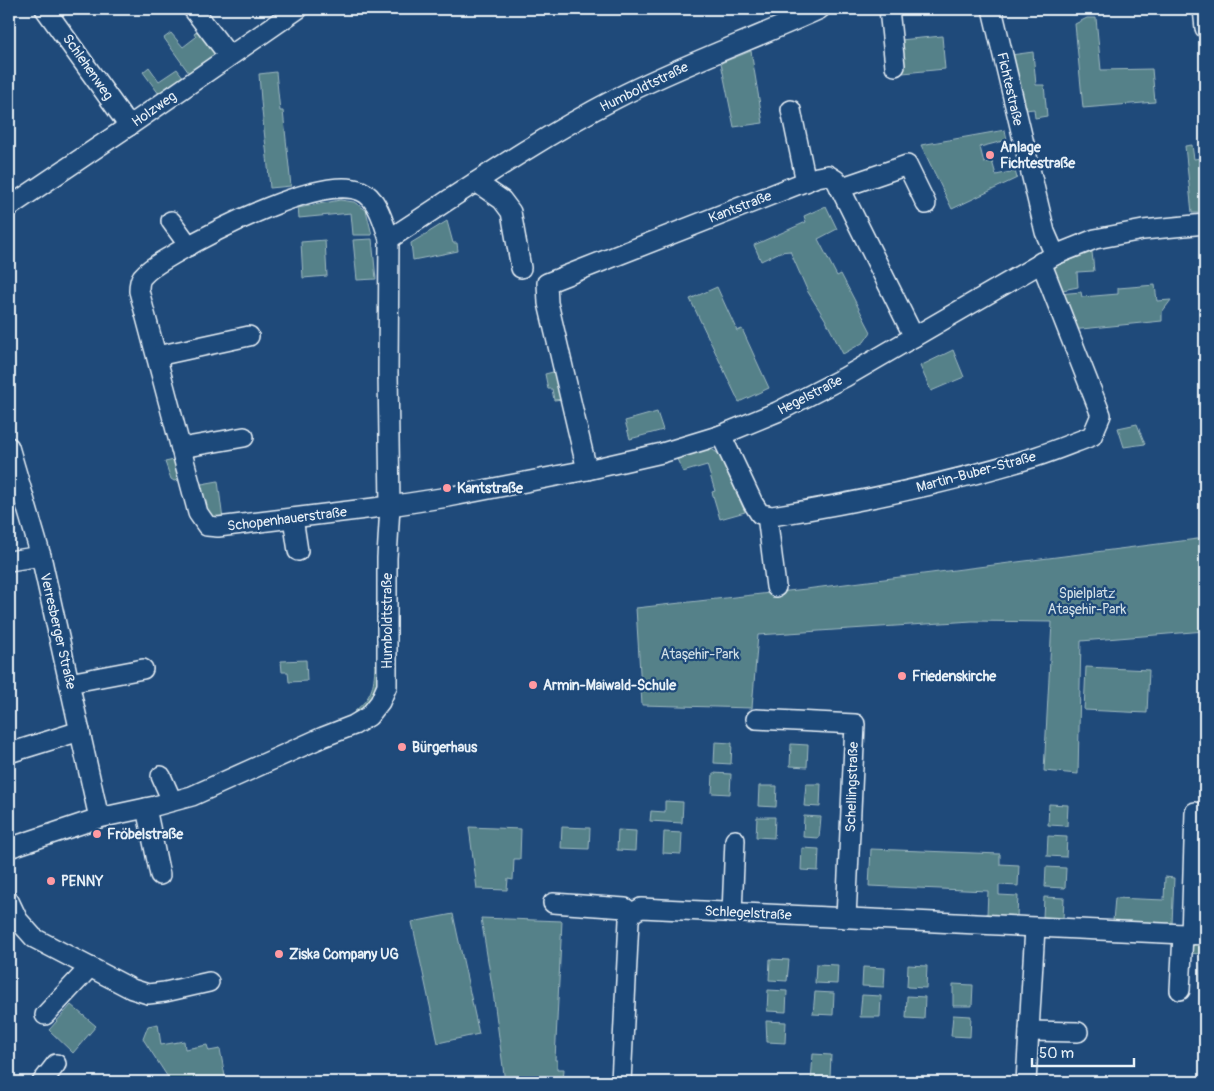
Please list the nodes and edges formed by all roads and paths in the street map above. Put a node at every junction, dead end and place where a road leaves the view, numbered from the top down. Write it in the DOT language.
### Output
graph roads {
  1 [pos="46,9"];
  2 [pos="194,9"];
  3 [pos="298,9"];
  4 [pos="820,9"];
  5 [pos="889,9"];
  6 [pos="992,9"];
  7 [pos="1203,9"];
  8 [pos="1205,28"];
  9 [pos="229,56"];
  10 [pos="895,66"];
  11 [pos="791,110"];
  12 [pos="129,126"];
  13 [pos="476,182"];
  14 [pos="806,182"];
  15 [pos="840,188"];
  16 [pos="926,204"];
  17 [pos="9,206"];
  18 [pos="171,221"];
  19 [pos="1205,224"];
  20 [pos="389,240"];
  21 [pos="189,246"];
  22 [pos="1048,258"];
  23 [pos="522,268"];
  24 [pos="248,336"];
  25 [pos="914,337"];
  26 [pos="157,356"];
  27 [pos="721,435"];
  28 [pos="244,437"];
  29 [pos="9,447"];
  30 [pos="180,448"];
  31 [pos="587,470"];
  32 [pos="390,506"];
  33 [pos="767,516"];
  34 [pos="293,518"];
  35 [pos="298,551"];
  36 [pos="41,556"];
  37 [pos="9,561"];
  38 [pos="776,586"];
  39 [pos="143,669"];
  40 [pos="69,683"];
  41 [pos="756,719"];
  42 [pos="80,731"];
  43 [pos="9,753"];
  44 [pos="161,776"];
  45 [pos="172,801"];
  46 [pos="146,808"];
  47 [pos="1195,812"];
  48 [pos="99,818"];
  49 [pos="735,840"];
  50 [pos="9,848"];
  51 [pos="160,875"];
  52 [pos="9,901"];
  53 [pos="553,903"];
  54 [pos="632,913"];
  55 [pos="732,913"];
  56 [pos="846,918"];
  57 [pos="1034,928"];
  58 [pos="1193,935"];
  59 [pos="90,967"];
  60 [pos="210,982"];
  61 [pos="1180,990"];
  62 [pos="45,1015"];
  63 [pos="1029,1030"];
  64 [pos="1078,1032"];
  65 [pos="56,1064"];
  66 [pos="42,1082"];
  67 [pos="621,1082"];
  68 [pos="1026,1082"];
  1 -- 12 [label="street, Schlehenweg"];
  2 -- 9 [label="street"];
  3 -- 9 [label="street, Holzweg"];
  4 -- 13 [label="street, Humboldtstraße"];
  5 -- 10 [label="street"];
  6 -- 22 [label="street, Fichtestraße"];
  7 -- 8 [label="street"];
  9 -- 12 [label="street, Holzweg"];
  11 -- 14 [label="street"];
  12 -- 17 [label="street, Holzweg"];
  13 -- 20 [label="street, Humboldtstraße"];
  13 -- 23 [label="street"];
  14 -- 15 [label="street, Kantstraße"];
  14 -- 31 [label="street, Kantstraße"];
  15 -- 16 [label="street"];
  15 -- 25 [label="street"];
  18 -- 21 [label="street"];
  19 -- 22 [label="street, Hegelstraße"];
  20 -- 21 [label="street, Schopenhauerstraße"];
  20 -- 32 [label="street, Humboldtstraße"];
  21 -- 26 [label="street, Schopenhauerstraße"];
  22 -- 25 [label="street, Hegelstraße"];
  22 -- 33 [label="street, Martin-Buber-Straße"];
  24 -- 26 [label="street"];
  25 -- 27 [label="street, Hegelstraße"];
  26 -- 30 [label="street, Schopenhauerstraße"];
  27 -- 31 [label="street, Hegelstraße"];
  27 -- 33 [label="street"];
  28 -- 30 [label="street"];
  29 -- 36 [label="street, Verresberger Straße"];
  30 -- 34 [label="street, Schopenhauerstraße"];
  31 -- 32 [label="street, Hegelstraße"];
  32 -- 34 [label="street, Schopenhauerstraße"];
  32 -- 45 [label="street, Humboldtstraße"];
  33 -- 38 [label="street"];
  34 -- 35 [label="street"];
  36 -- 37 [label="street"];
  36 -- 40 [label="street, Verresberger Straße"];
  39 -- 40 [label="street"];
  40 -- 42 [label="street, Verresberger Straße"];
  41 -- 56 [label="street, Schellingstraße"];
  42 -- 43 [label="street"];
  42 -- 48 [label="street, Verresberger Straße"];
  44 -- 45 [label="street"];
  45 -- 46 [label="street, Humboldtstraße"];
  46 -- 48 [label="street, Humboldtstraße"];
  46 -- 51 [label="street"];
  47 -- 58 [label="street"];
  48 -- 50 [label="street, Humboldtstraße"];
  49 -- 55 [label="street"];
  52 -- 59 [label="street"];
  53 -- 54 [label="street"];
  54 -- 55 [label="street, Schlegelstraße"];
  54 -- 67 [label="street"];
  55 -- 56 [label="street, Schlegelstraße"];
  56 -- 57 [label="street, Schlegelstraße"];
  57 -- 58 [label="street, Schlegelstraße"];
  57 -- 63 [label="street"];
  58 -- 61 [label="street"];
  59 -- 60 [label="street"];
  59 -- 62 [label="street"];
  63 -- 64 [label="street"];
  63 -- 68 [label="street"];
  65 -- 66 [label="street"];
}
